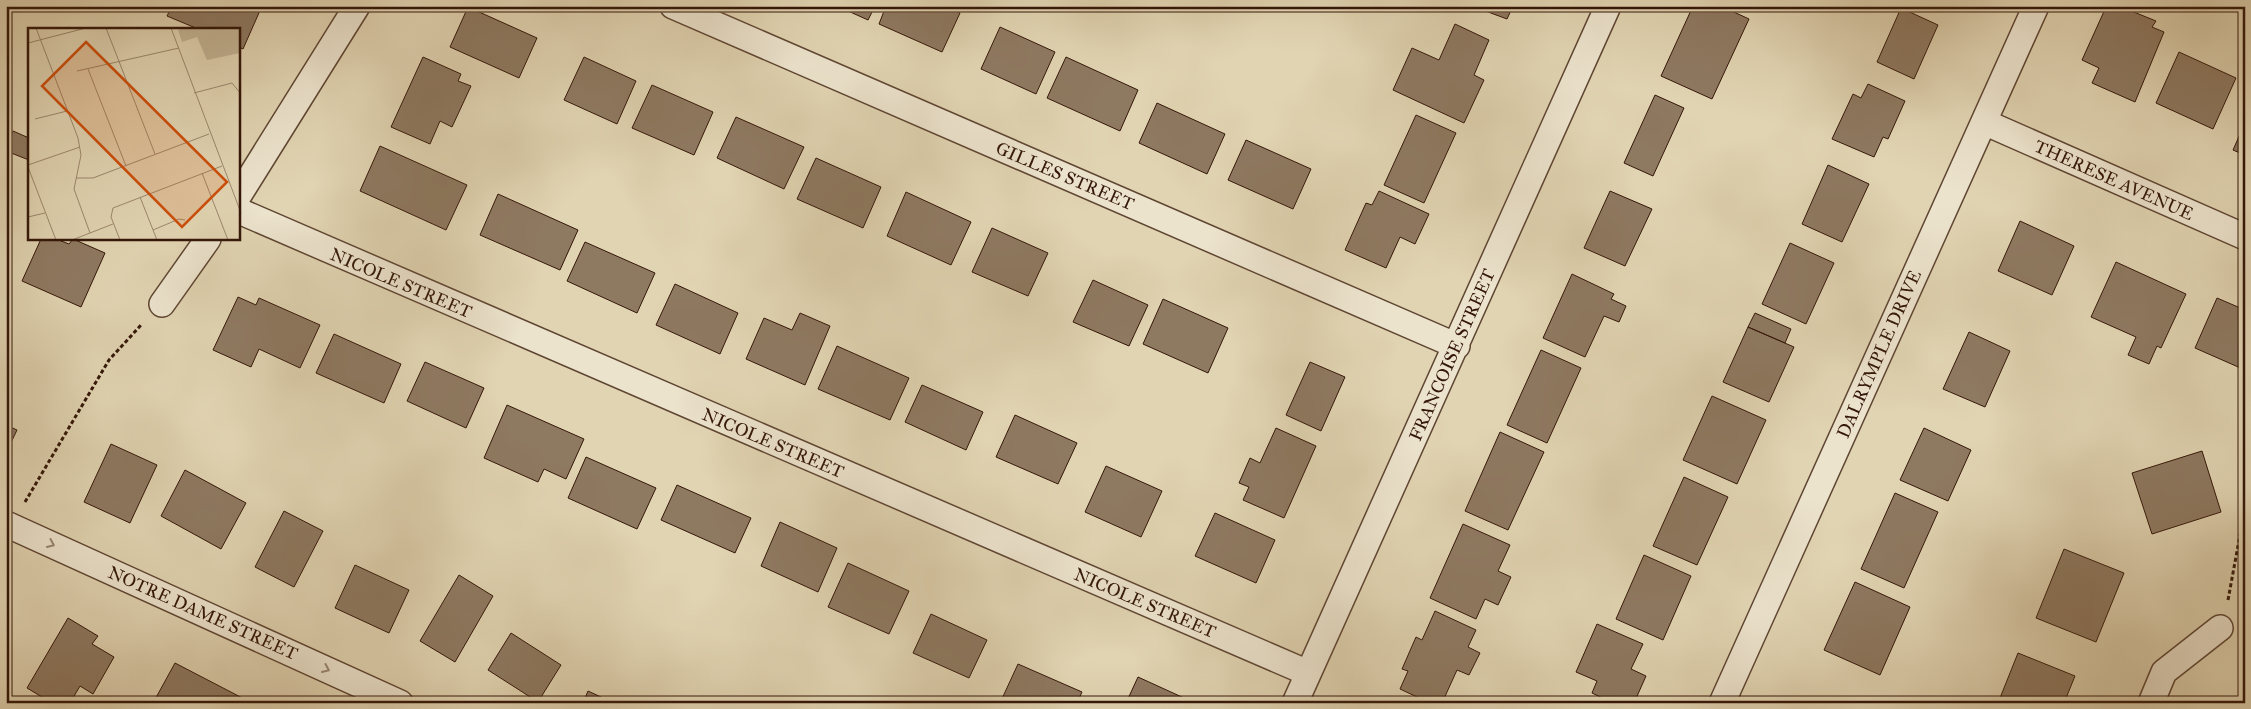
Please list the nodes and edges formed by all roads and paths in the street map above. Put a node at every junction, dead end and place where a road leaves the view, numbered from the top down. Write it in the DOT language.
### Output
graph roads {
  1 [pos="357,6"];
  2 [pos="673,6"];
  3 [pos="1608,6"];
  4 [pos="2036,6"];
  5 [pos="1984,122"];
  6 [pos="240,193"];
  7 [pos="240,211"];
  8 [pos="2245,237"];
  9 [pos="207,240"];
  10 [pos="162,304"];
  11 [pos="1457,346"];
  12 [pos="2245,508"];
  13 [pos="8,525"];
  14 [pos="2220,628"];
  15 [pos="1308,673"];
  16 [pos="400,703"];
  17 [pos="1295,703"];
  18 [pos="1722,703"];
  19 [pos="2151,703"];
  1 -- 6 [label="street"];
  2 -- 11 [label="street, GILLES STREET"];
  3 -- 11 [label="street, FRANCOISE STREET"];
  4 -- 5 [label="street, DALRYMPLE DRIVE"];
  5 -- 8 [label="street, THERESE AVENUE"];
  5 -- 18 [label="street, DALRYMPLE DRIVE"];
  7 -- 15 [label="street, NICOLE STREET"];
  9 -- 10 [label="street"];
  10 -- 13 [label="path"];
  11 -- 15 [label="street, FRANCOISE STREET"];
  12 -- 14 [label="path"];
  13 -- 16 [label="street, NOTRE DAME STREET, one-way"];
  14 -- 19 [label="street"];
  15 -- 17 [label="street, FRANCOISE STREET"];
}
